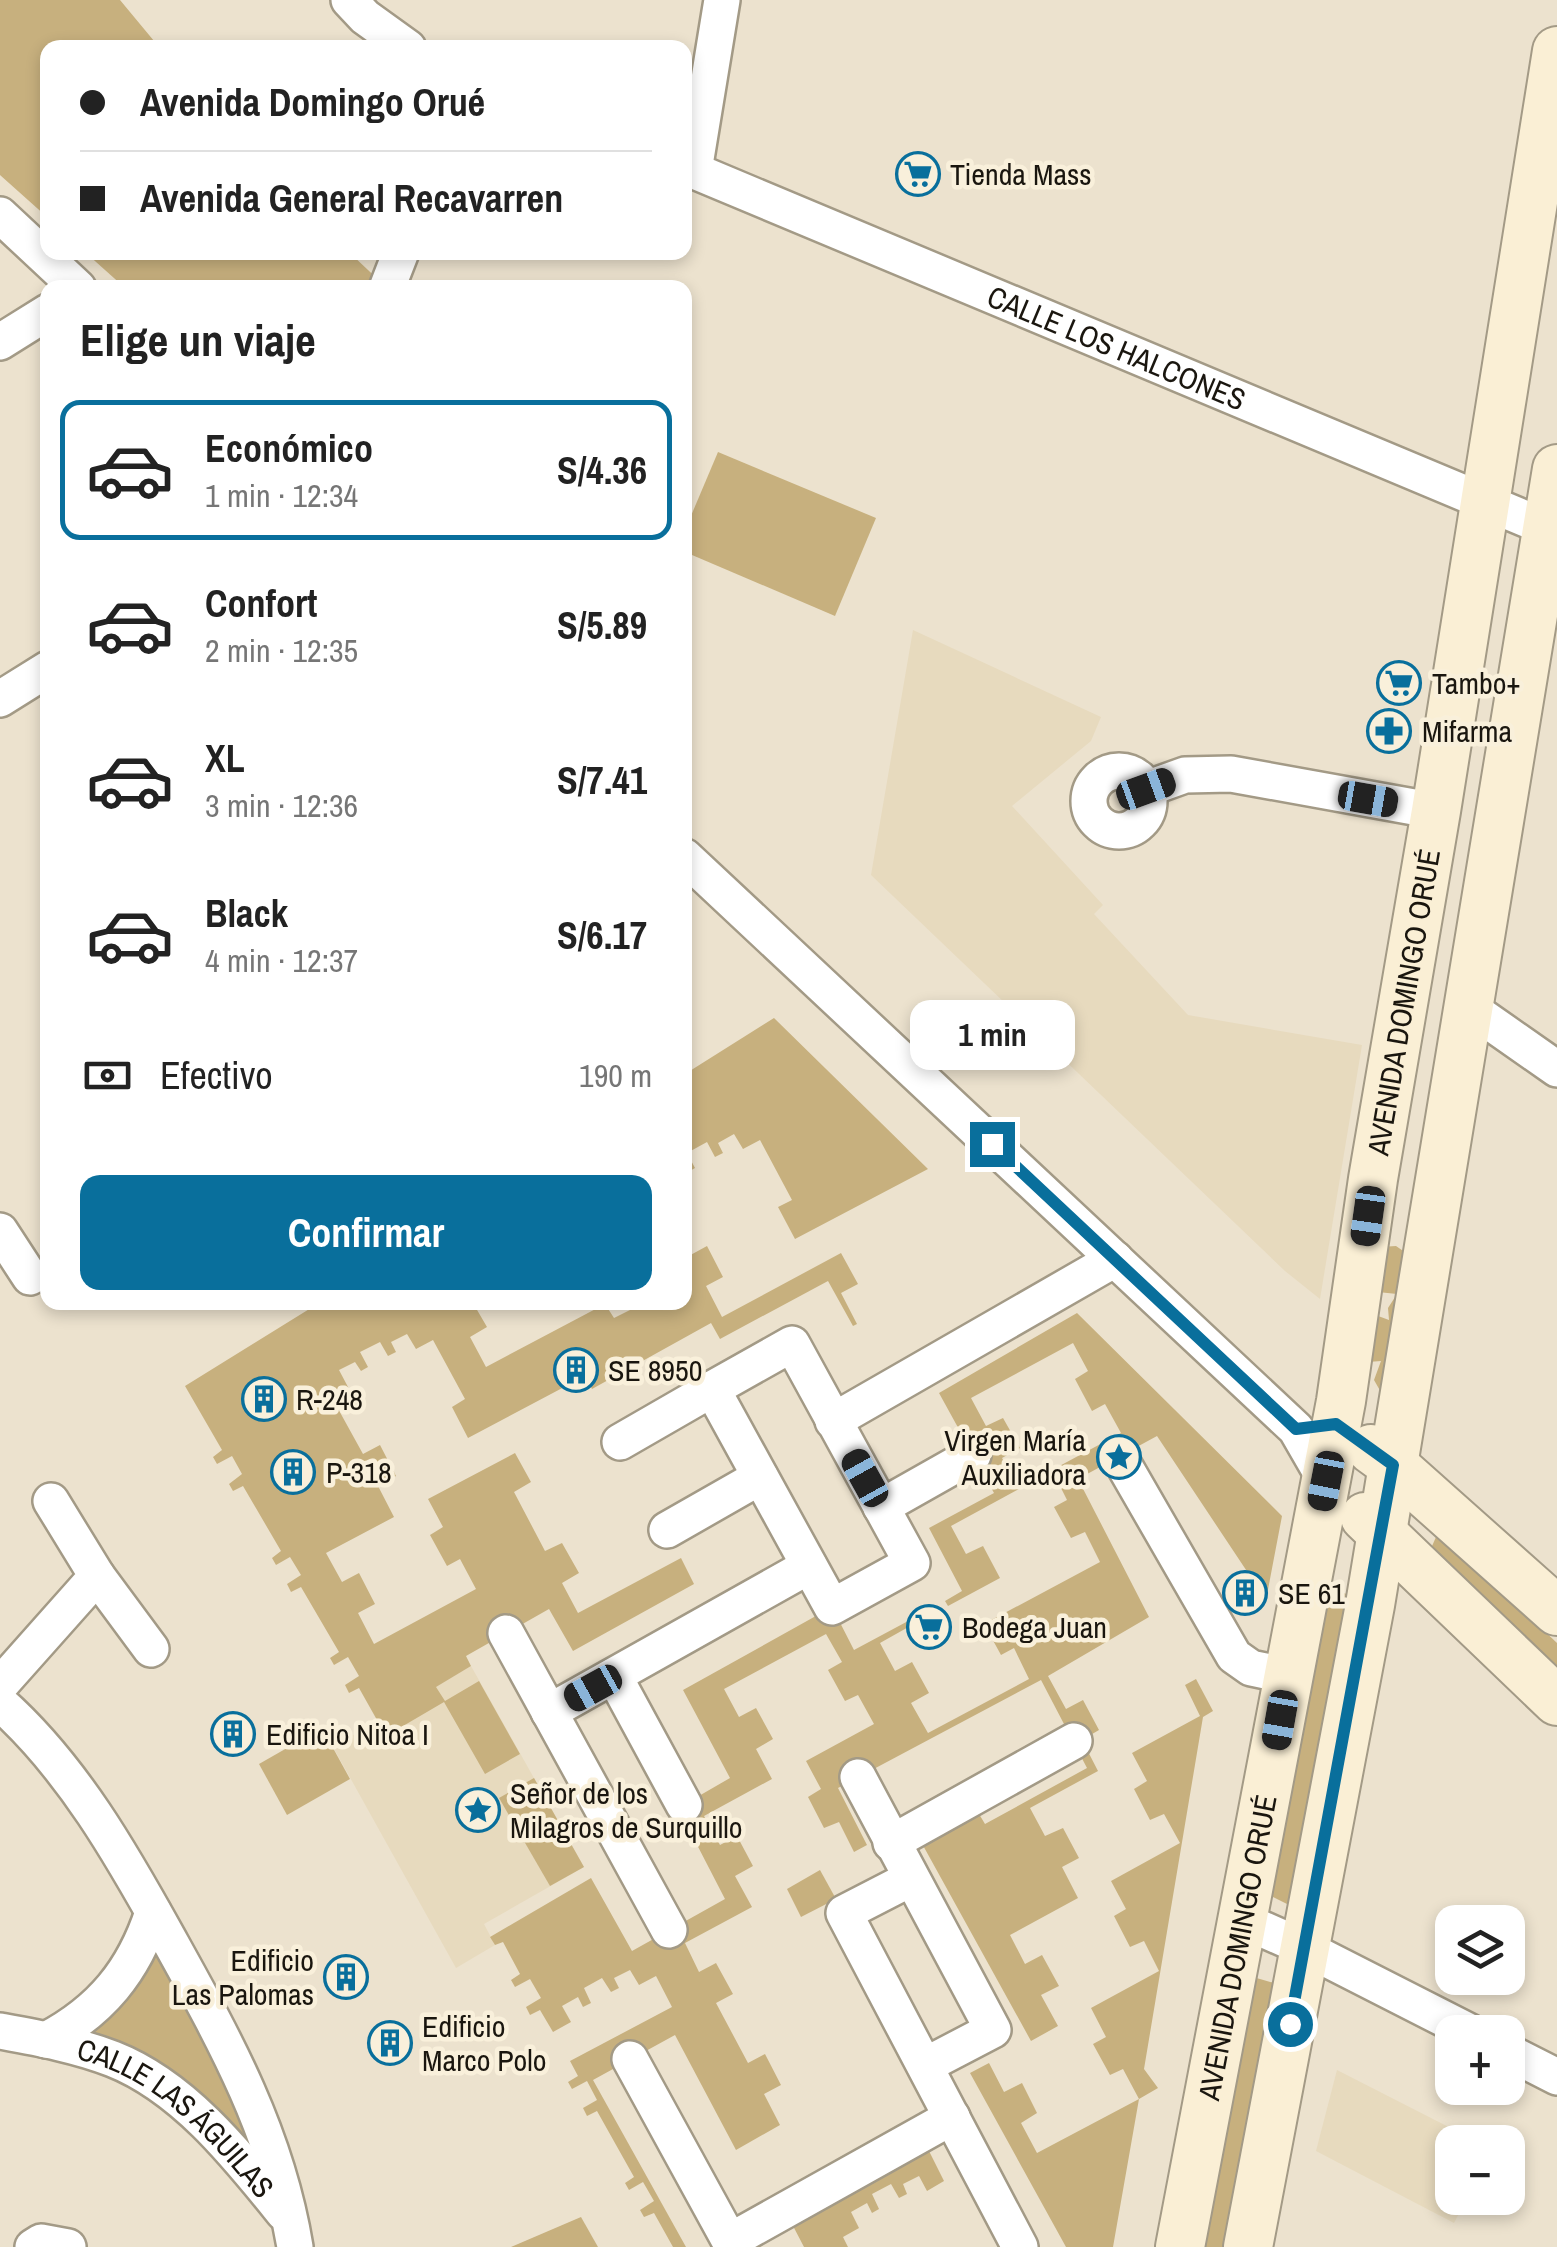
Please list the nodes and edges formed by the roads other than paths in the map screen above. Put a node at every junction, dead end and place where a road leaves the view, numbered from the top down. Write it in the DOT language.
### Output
graph roads {
  1 [pos="349,0"];
  2 [pos="722,0"];
  3 [pos="397,40"];
  4 [pos="1557,50"];
  5 [pos="692,158"];
  6 [pos="692,170"];
  7 [pos="0,215"];
  8 [pos="40,252"];
  9 [pos="48,260"];
  10 [pos="69,280"];
  11 [pos="40,317"];
  12 [pos="0,342"];
  13 [pos="1557,469"];
  14 [pos="1485,501"];
  15 [pos="1552,530"];
  16 [pos="40,674"];
  17 [pos="0,699"];
  18 [pos="1146,789"];
  19 [pos="1436,811"];
  20 [pos="692,863"];
  21 [pos="1467,1006"];
  22 [pos="1557,1069"];
  23 [pos="0,1230"];
  24 [pos="1115,1259"];
  25 [pos="30,1276"];
  26 [pos="712,1389"];
  27 [pos="833,1420"];
  28 [pos="1316,1426"];
  29 [pos="620,1442"];
  30 [pos="973,1455"];
  31 [pos="1121,1460"];
  32 [pos="1393,1465"];
  33 [pos="760,1476"];
  34 [pos="1326,1481"];
  35 [pos="51,1500"];
  36 [pos="881,1507"];
  37 [pos="666,1530"];
  38 [pos="1382,1532"];
  39 [pos="808,1566"];
  40 [pos="97,1576"];
  41 [pos="1557,1611"];
  42 [pos="506,1634"];
  43 [pos="151,1649"];
  44 [pos="614,1676"];
  45 [pos="1289,1676"];
  46 [pos="0,1685"];
  47 [pos="1557,1701"];
  48 [pos="0,1704"];
  49 [pos="550,1712"];
  50 [pos="1074,1741"];
  51 [pos="858,1777"];
  52 [pos="684,1806"];
  53 [pos="891,1843"];
  54 [pos="910,1878"];
  55 [pos="154,1912"];
  56 [pos="1242,1920"];
  57 [pos="669,1930"];
  58 [pos="1305,1948"];
  59 [pos="1437,2015"];
  60 [pos="0,2031"];
  61 [pos="46,2040"];
  62 [pos="630,2059"];
  63 [pos="1525,2061"];
  64 [pos="926,2065"];
  65 [pos="1557,2077"];
  66 [pos="952,2117"];
  67 [pos="293,2234"];
  68 [pos="1258,2243"];
  69 [pos="731,2244"];
  70 [pos="33,2247"];
  71 [pos="68,2247"];
  72 [pos="1020,2247"];
  73 [pos="1180,2247"];
  1 -- 3 [label="street"];
  2 -- 5 [label="street"];
  4 -- 14 [label="main road, AVENIDA DOMINGO ORUÉ"];
  6 -- 14 [label="street, CALLE LOS HALCONES"];
  7 -- 8 [label="street"];
  9 -- 10 [label="street"];
  11 -- 12 [label="street"];
  13 -- 15 [label="main road, AVENIDA DOMINGO ORUÉ"];
  14 -- 15 [label="street, CALLE LOS HALCONES"];
  14 -- 19 [label="main road, AVENIDA DOMINGO ORUÉ"];
  15 -- 21 [label="main road, AVENIDA DOMINGO ORUÉ"];
  16 -- 17 [label="street"];
  18 -- 19 [label="street"];
  19 -- 28 [label="main road, AVENIDA DOMINGO ORUÉ"];
  20 -- 24 [label="street"];
  21 -- 22 [label="street"];
  21 -- 32 [label="main road, AVENIDA DOMINGO ORUÉ"];
  23 -- 25 [label="street"];
  24 -- 27 [label="street"];
  24 -- 28 [label="street"];
  26 -- 27 [label="street"];
  26 -- 29 [label="street"];
  26 -- 33 [label="street"];
  27 -- 36 [label="street"];
  28 -- 32 [label="main road"];
  28 -- 34 [label="main road, AVENIDA DOMINGO ORUÉ"];
  30 -- 36 [label="street"];
  31 -- 45 [label="street"];
  32 -- 38 [label="main road, AVENIDA DOMINGO ORUÉ"];
  32 -- 41 [label="main road"];
  33 -- 37 [label="street"];
  33 -- 39 [label="street"];
  34 -- 38 [label="main road"];
  34 -- 45 [label="main road, AVENIDA DOMINGO ORUÉ"];
  35 -- 40 [label="street"];
  36 -- 39 [label="street"];
  38 -- 47 [label="main road"];
  38 -- 58 [label="main road, AVENIDA DOMINGO ORUÉ"];
  39 -- 44 [label="street"];
  40 -- 43 [label="street"];
  40 -- 46 [label="street"];
  42 -- 49 [label="street"];
  44 -- 49 [label="street"];
  44 -- 52 [label="street"];
  45 -- 56 [label="main road, AVENIDA DOMINGO ORUÉ"];
  48 -- 55 [label="street"];
  49 -- 57 [label="street"];
  50 -- 53 [label="street"];
  51 -- 53 [label="street"];
  53 -- 54 [label="street"];
  54 -- 64 [label="street"];
  54 -- 64 [label="street"];
  55 -- 61 [label="street, CALLE LAS ÁGUILAS"];
  55 -- 67 [label="street"];
  56 -- 58 [label="street"];
  56 -- 73 [label="main road, AVENIDA DOMINGO ORUÉ"];
  58 -- 59 [label="street"];
  58 -- 68 [label="main road, AVENIDA DOMINGO ORUÉ"];
  60 -- 61 [label="street, CALLE LAS ÁGUILAS"];
  61 -- 67 [label="street, CALLE LAS ÁGUILAS"];
  62 -- 69 [label="street"];
  63 -- 65 [label="street"];
  64 -- 66 [label="street"];
  66 -- 69 [label="street"];
  66 -- 72 [label="street"];
  70 -- 71 [label="street"];
}
